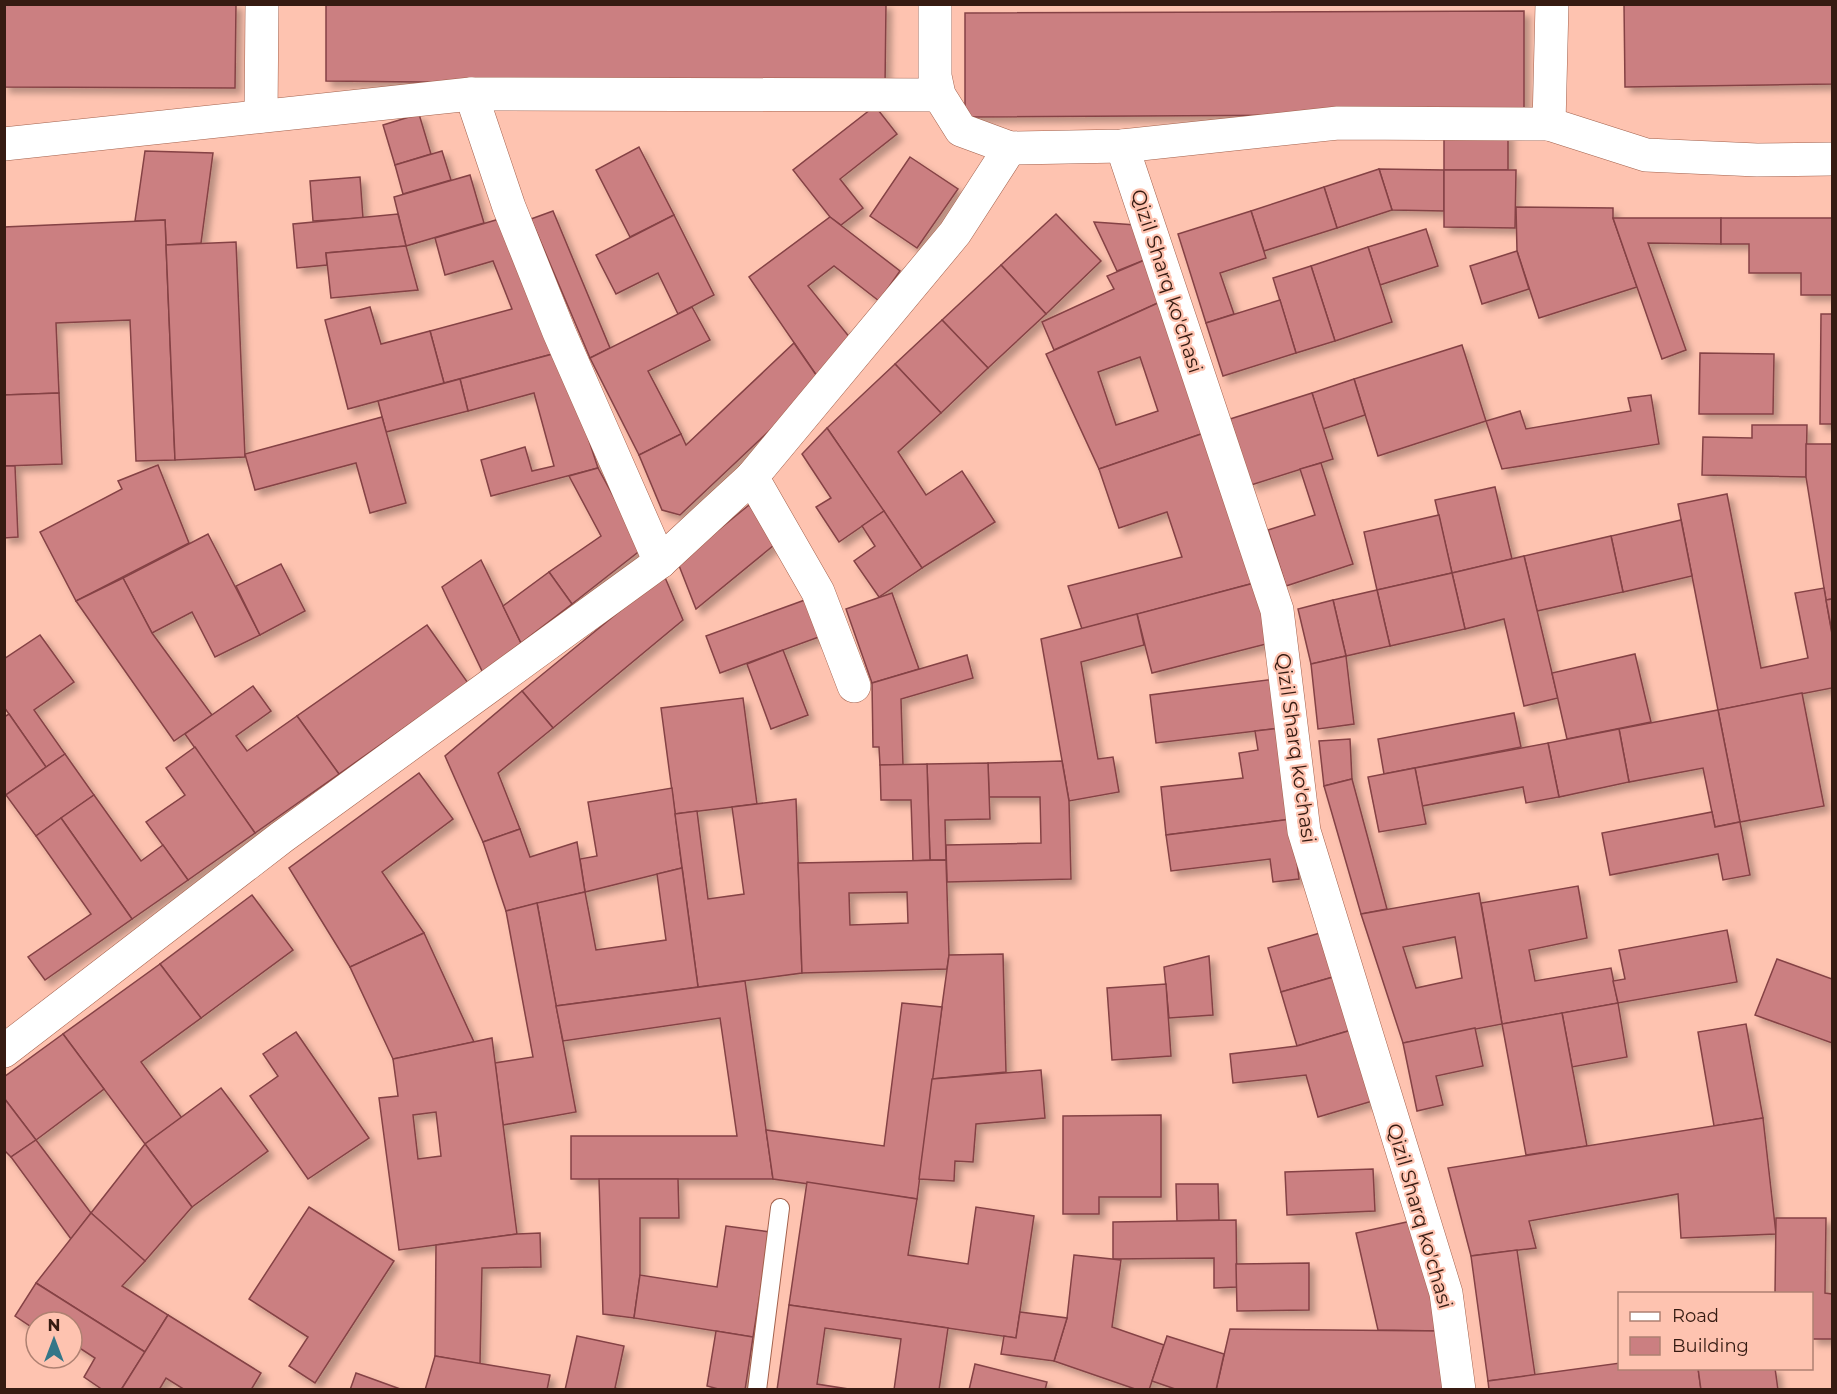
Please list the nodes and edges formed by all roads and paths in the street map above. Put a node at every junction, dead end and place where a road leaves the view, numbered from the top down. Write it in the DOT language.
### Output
graph roads {
  1 [pos="262,4"];
  2 [pos="934,4"];
  3 [pos="1552,4"];
  4 [pos="471,94"];
  5 [pos="939,95"];
  6 [pos="261,116"];
  7 [pos="1549,124"];
  8 [pos="4,144"];
  9 [pos="1122,146"];
  10 [pos="1010,148"];
  11 [pos="1833,159"];
  12 [pos="752,477"];
  13 [pos="660,562"];
  14 [pos="854,686"];
  15 [pos="4,1051"];
  16 [pos="780,1208"];
  17 [pos="757,1389"];
  18 [pos="1459,1389"];
  1 -- 6 [label="street"];
  2 -- 5 [label="street"];
  3 -- 7 [label="street"];
  4 -- 5 [label="street"];
  4 -- 6 [label="street"];
  4 -- 13 [label="street"];
  5 -- 10 [label="street"];
  6 -- 8 [label="street"];
  7 -- 9 [label="street"];
  7 -- 11 [label="street"];
  9 -- 10 [label="street"];
  9 -- 18 [label="street, Qizil Sharq ko'chasi"];
  10 -- 12 [label="street"];
  12 -- 13 [label="street"];
  12 -- 14 [label="street"];
  13 -- 15 [label="street"];
  16 -- 17 [label="lane"];
}
